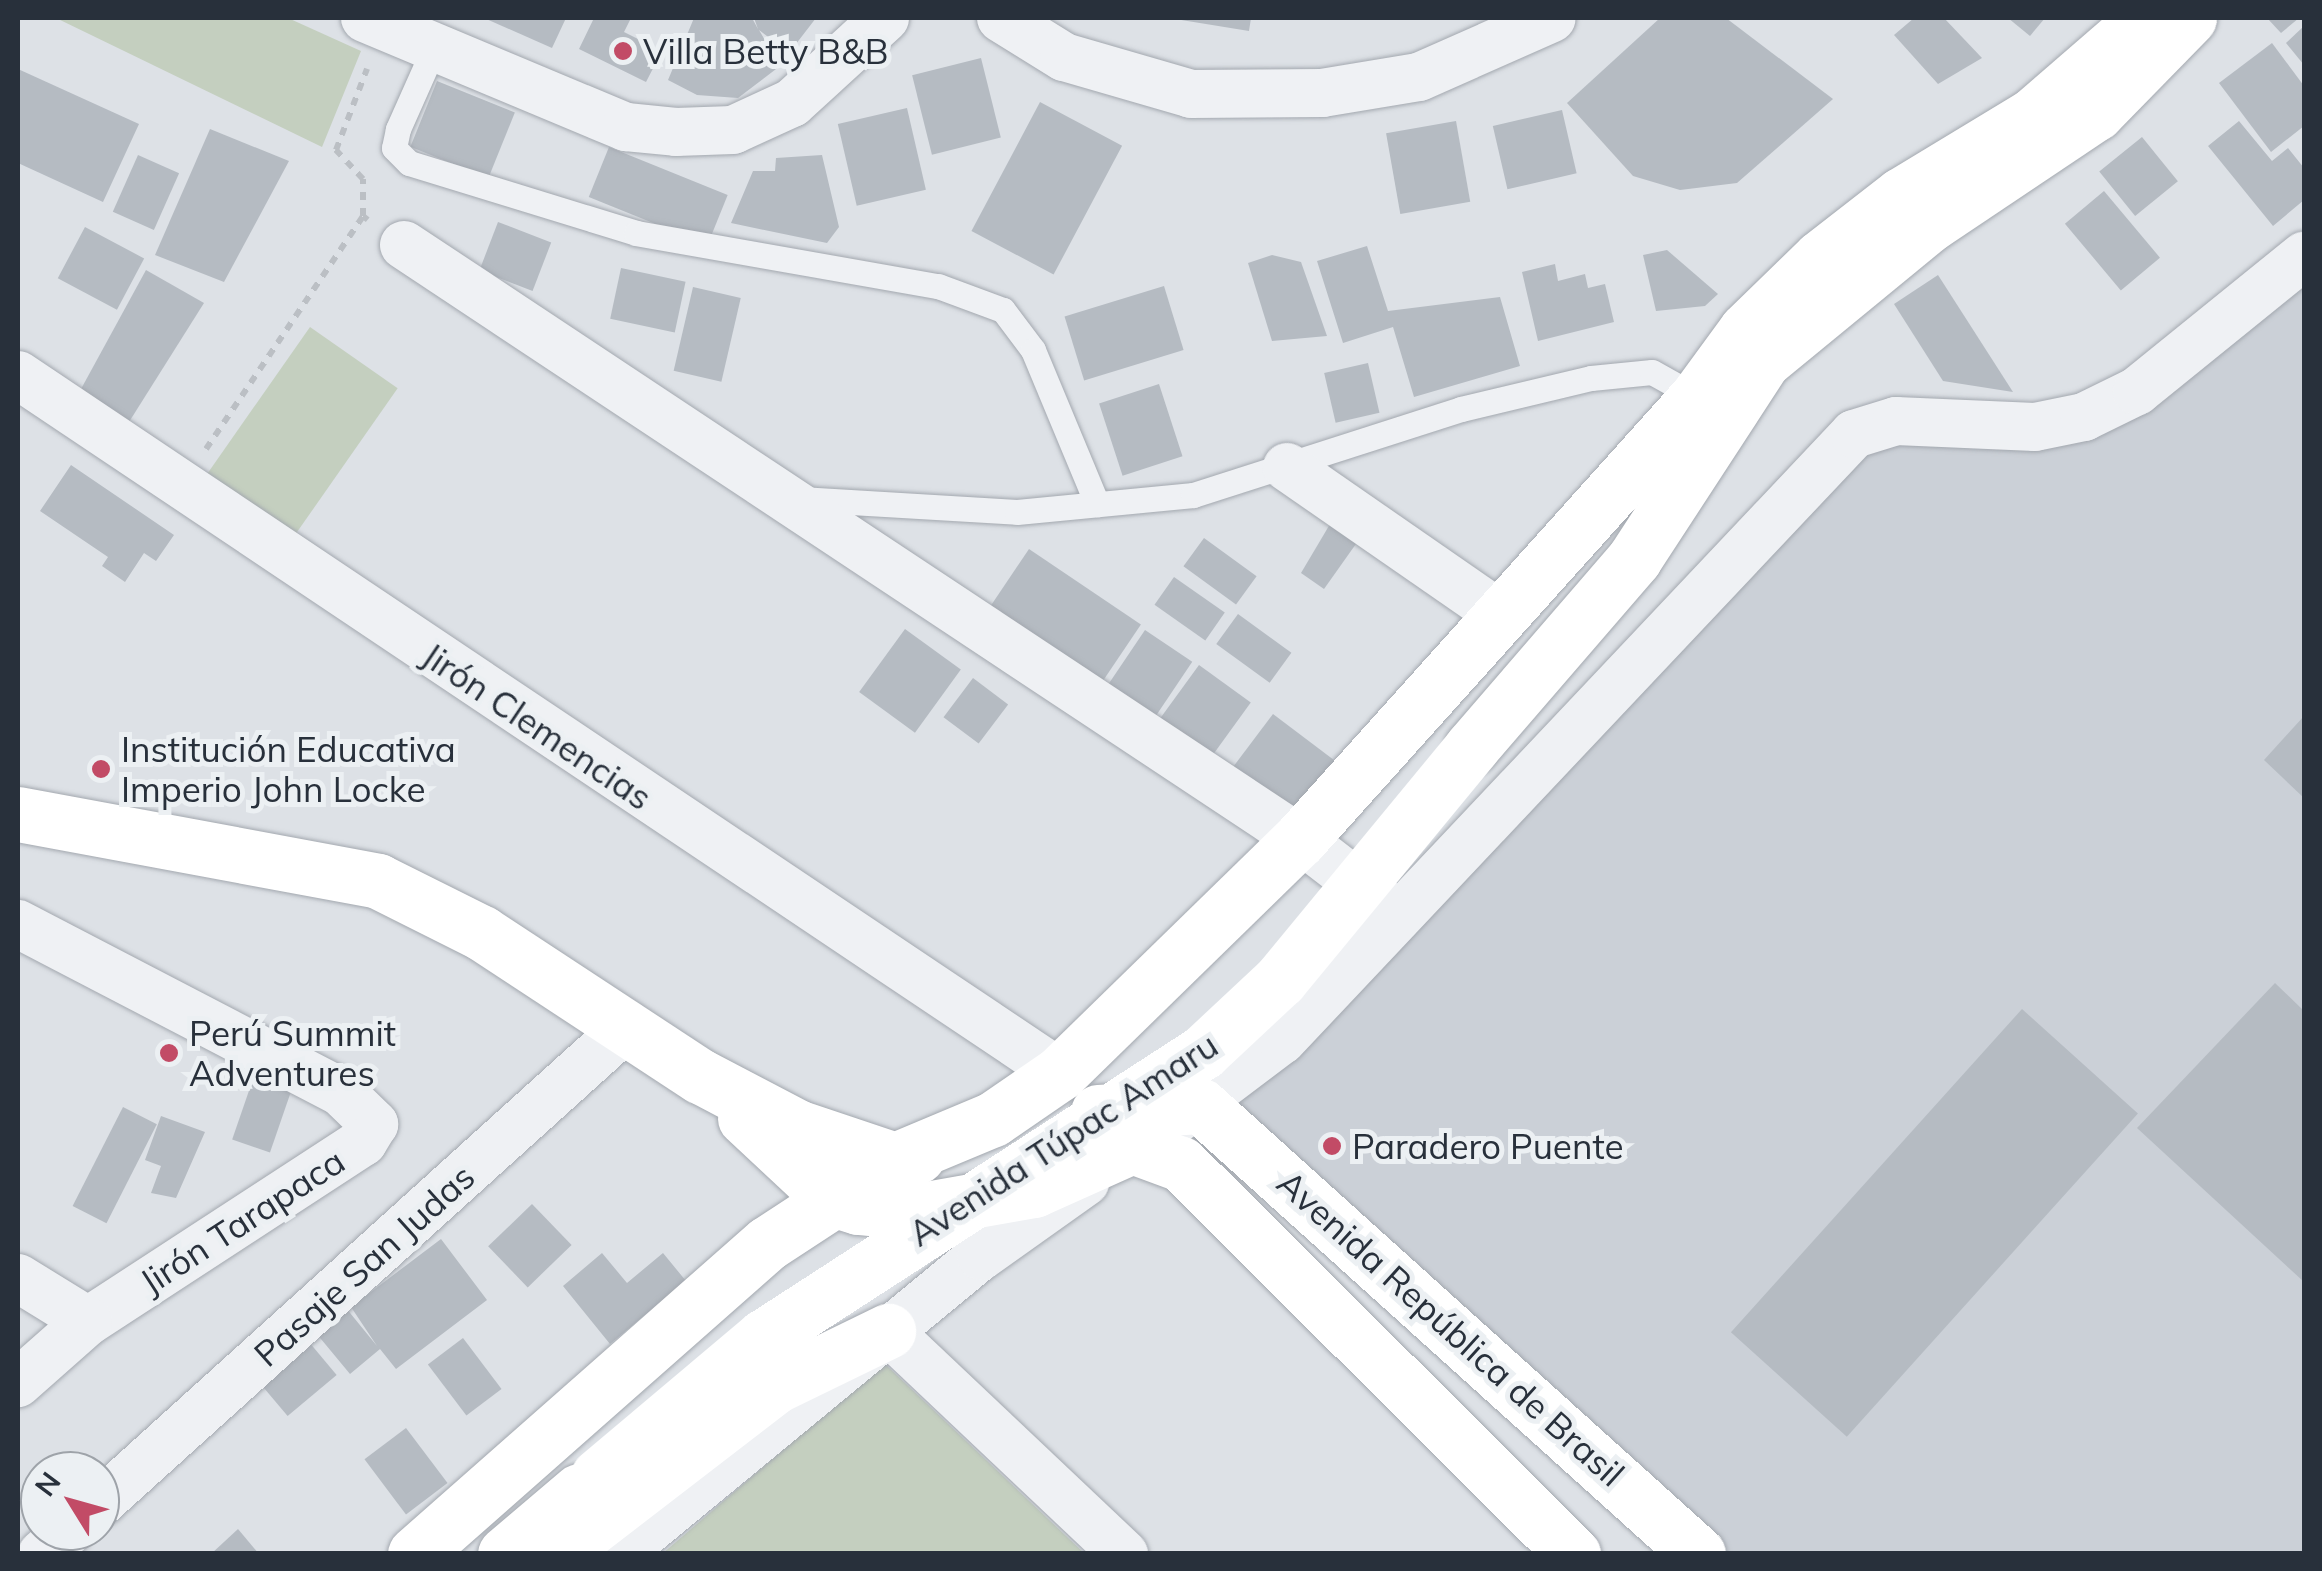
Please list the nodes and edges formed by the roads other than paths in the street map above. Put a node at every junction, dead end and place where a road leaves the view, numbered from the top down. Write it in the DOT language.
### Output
graph roads {
  1 [pos="885,18"];
  2 [pos="1001,18"];
  3 [pos="1552,18"];
  4 [pos="2145,18"];
  5 [pos="2189,18"];
  6 [pos="377,29"];
  7 [pos="434,48"];
  8 [pos="404,245"];
  9 [pos="2304,256"];
  10 [pos="18,375"];
  11 [pos="1697,396"];
  12 [pos="1287,467"];
  13 [pos="775,497"];
  14 [pos="1097,504"];
  15 [pos="1499,614"];
  16 [pos="1458,740"];
  17 [pos="18,814"];
  18 [pos="1300,839"];
  19 [pos="1402,917"];
  20 [pos="18,924"];
  21 [pos="628,1026"];
  22 [pos="1060,1073"];
  23 [pos="700,1076"];
  24 [pos="1201,1106"];
  25 [pos="750,1122"];
  26 [pos="1157,1155"];
  27 [pos="895,1160"];
  28 [pos="832,1200"];
  29 [pos="768,1243"];
  30 [pos="18,1278"];
  31 [pos="88,1321"];
  32 [pos="888,1331"];
  33 [pos="18,1382"];
  34 [pos="589,1465"];
  35 [pos="120,1485"];
  36 [pos="1666,1543"];
  37 [pos="415,1554"];
  38 [pos="461,1554"];
  39 [pos="504,1554"];
  40 [pos="558,1554"];
  41 [pos="618,1554"];
  42 [pos="1124,1554"];
  43 [pos="1573,1554"];
  1 -- 7 [label="street"];
  2 -- 3 [label="street"];
  4 -- 11 [label="main road"];
  5 -- 16 [label="main road"];
  6 -- 7 [label="street"];
  7 -- 14 [label="lane"];
  8 -- 13 [label="street"];
  9 -- 19 [label="street, Avenida Túpac Amaru"];
  10 -- 22 [label="street, Jirón Clemencias"];
  11 -- 12 [label="lane"];
  11 -- 15 [label="main road"];
  11 -- 16 [label="main road"];
  12 -- 14 [label="lane"];
  12 -- 15 [label="street"];
  13 -- 14 [label="lane"];
  13 -- 18 [label="street"];
  15 -- 18 [label="main road"];
  16 -- 34 [label="main road"];
  17 -- 21 [label="main road"];
  18 -- 19 [label="street"];
  18 -- 22 [label="main road"];
  19 -- 24 [label="street, Avenida Túpac Amaru"];
  20 -- 31 [label="street, Jirón Tarapaca"];
  21 -- 23 [label="main road"];
  21 -- 35 [label="street, Pasaje San Judas"];
  22 -- 27 [label="main road"];
  23 -- 25 [label="main road"];
  23 -- 27 [label="main road"];
  24 -- 26 [label="street, Avenida Túpac Amaru"];
  24 -- 27 [label="main road"];
  24 -- 36 [label="main road, Avenida República de Brasil"];
  25 -- 28 [label="main road"];
  25 -- 29 [label="main road"];
  26 -- 28 [label="main road"];
  26 -- 32 [label="street, Avenida Túpac Amaru"];
  26 -- 43 [label="main road, Avenida República de Brasil"];
  27 -- 28 [label="main road"];
  28 -- 29 [label="main road"];
  29 -- 37 [label="main road"];
  30 -- 31 [label="street"];
  31 -- 33 [label="street, Jirón Tarapaca"];
  32 -- 40 [label="main road"];
  32 -- 41 [label="street, Avenida Túpac Amaru"];
  32 -- 42 [label="street"];
  34 -- 38 [label="main road"];
  34 -- 39 [label="main road"];
}
